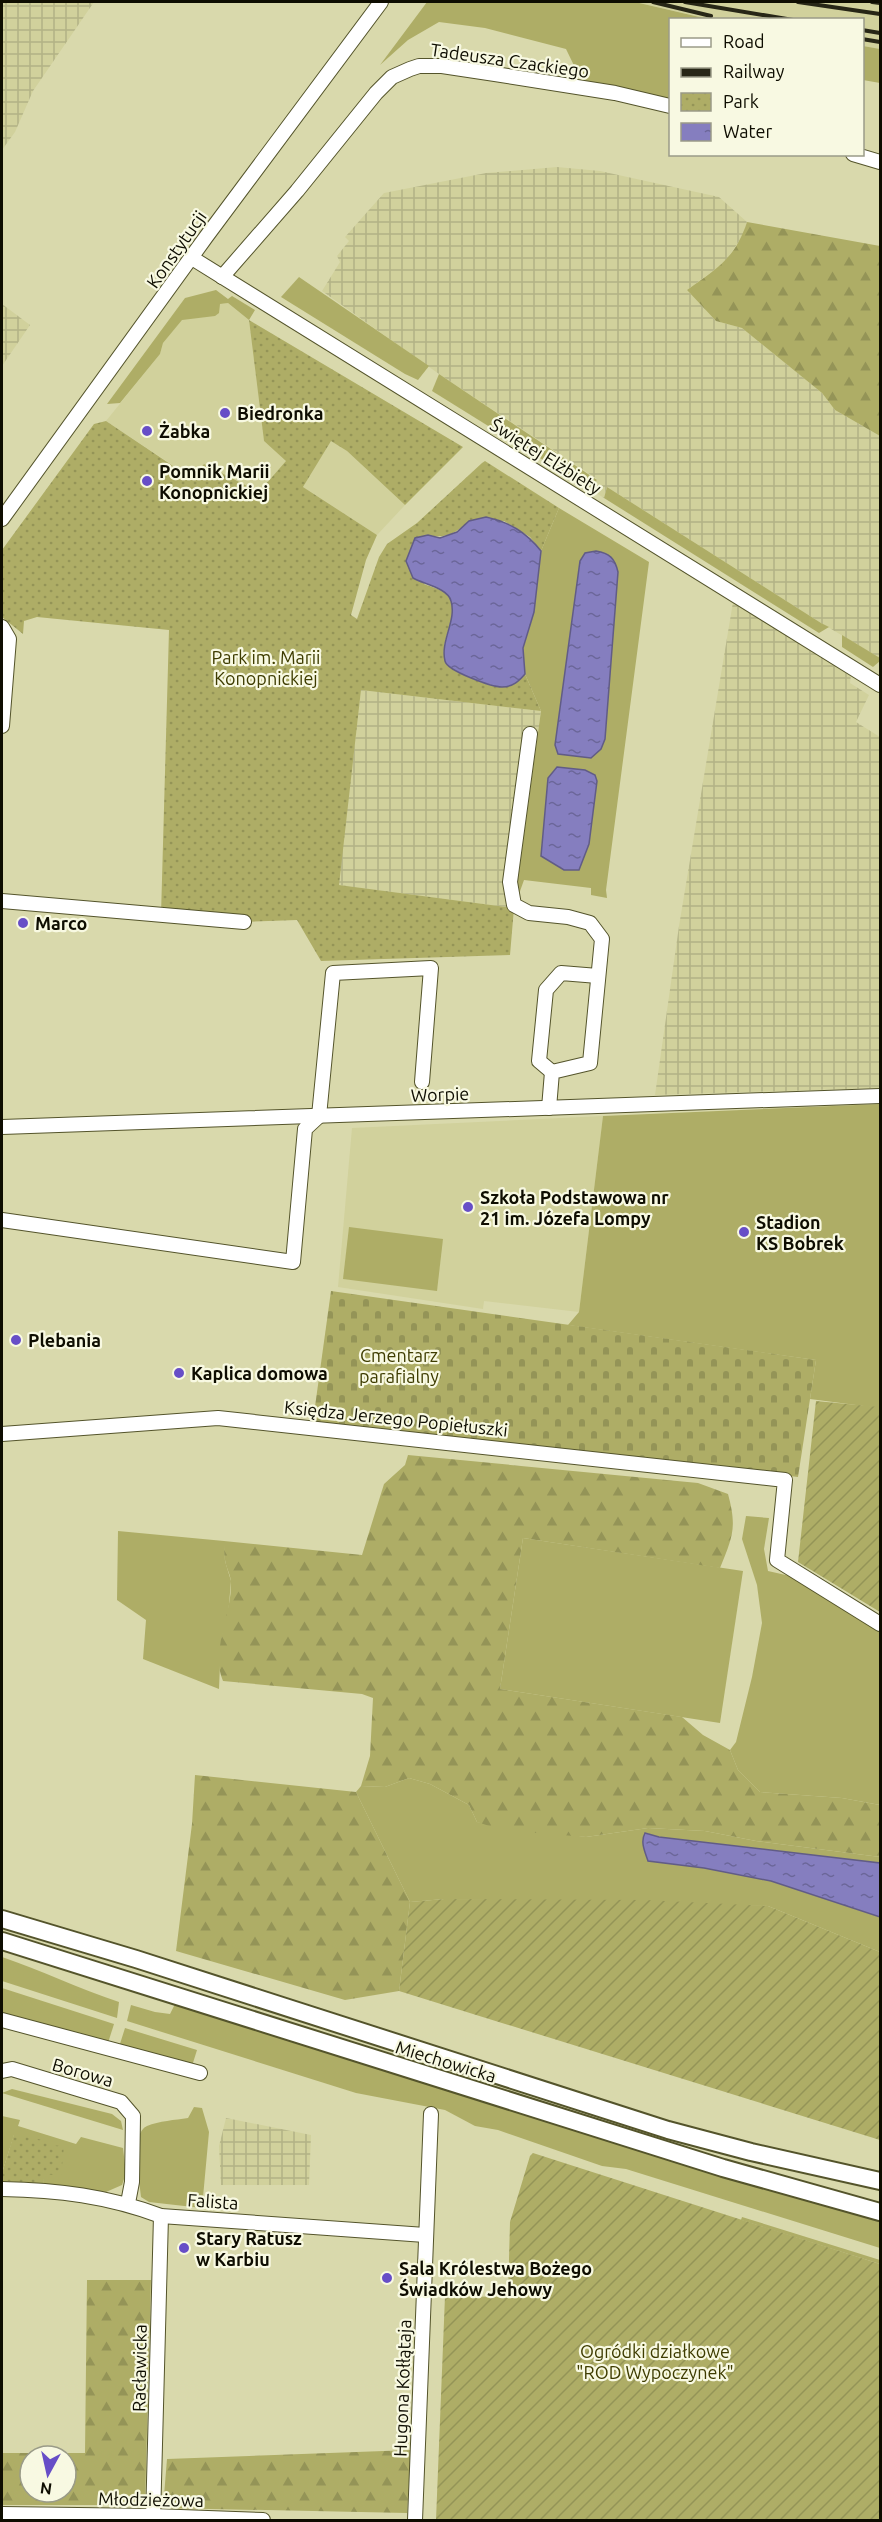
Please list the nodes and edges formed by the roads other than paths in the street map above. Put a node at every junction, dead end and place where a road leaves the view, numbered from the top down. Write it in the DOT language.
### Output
graph roads {
  1 [pos="381,2"];
  2 [pos="669,106"];
  3 [pos="860,156"];
  4 [pos="880,162"];
  5 [pos="192,258"];
  6 [pos="222,276"];
  7 [pos="2,519"];
  8 [pos="2,627"];
  9 [pos="880,685"];
  10 [pos="2,726"];
  11 [pos="530,734"];
  12 [pos="2,901"];
  13 [pos="244,922"];
  14 [pos="598,976"];
  15 [pos="552,1072"];
  16 [pos="422,1082"];
  17 [pos="880,1096"];
  18 [pos="549,1108"];
  19 [pos="319,1116"];
  20 [pos="2,1127"];
  21 [pos="2,1220"];
  22 [pos="2,1434"];
  23 [pos="880,1624"];
  24 [pos="2,1919"];
  25 [pos="2,1941"];
  26 [pos="2,2019"];
  27 [pos="2,2072"];
  28 [pos="200,2073"];
  29 [pos="431,2114"];
  30 [pos="880,2181"];
  31 [pos="2,2189"];
  32 [pos="128,2203"];
  33 [pos="880,2212"];
  34 [pos="160,2216"];
  35 [pos="425,2235"];
  36 [pos="2,2514"];
  37 [pos="153,2518"];
  38 [pos="263,2520"];
  39 [pos="415,2520"];
  1 -- 5 [label="street, Konstytucji"];
  2 -- 6 [label="street, Tadeusza Czackiego"];
  3 -- 4 [label="street"];
  5 -- 6 [label="street, Świętej Elżbiety"];
  5 -- 7 [label="street, Konstytucji"];
  6 -- 9 [label="street, Świętej Elżbiety"];
  8 -- 10 [label="street"];
  11 -- 14 [label="street"];
  12 -- 13 [label="street"];
  14 -- 15 [label="street"];
  14 -- 15 [label="street"];
  15 -- 18 [label="street"];
  16 -- 19 [label="street"];
  17 -- 18 [label="street, Worpie"];
  18 -- 19 [label="street, Worpie"];
  19 -- 20 [label="street, Worpie"];
  19 -- 21 [label="street"];
  22 -- 23 [label="street, Księdza Jerzego Popiełuszki"];
  24 -- 30 [label="main road, Miechowicka"];
  25 -- 33 [label="main road, Miechowicka"];
  26 -- 28 [label="street"];
  27 -- 32 [label="street, Borowa"];
  29 -- 35 [label="street, Hugona Kołłątaja"];
  31 -- 32 [label="street, Falista"];
  32 -- 34 [label="street, Falista"];
  34 -- 35 [label="street, Falista"];
  34 -- 37 [label="street, Racławicka"];
  35 -- 39 [label="street, Hugona Kołłątaja"];
  36 -- 37 [label="street, Młodzieżowa"];
  37 -- 38 [label="street, Młodzieżowa"];
}
